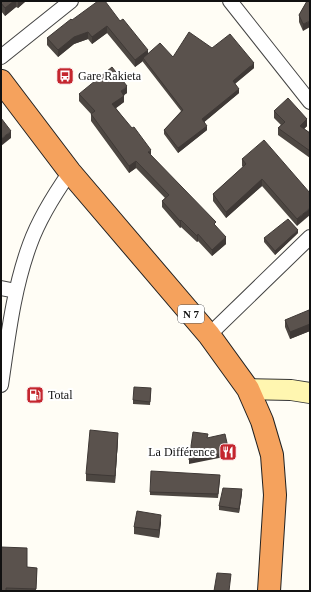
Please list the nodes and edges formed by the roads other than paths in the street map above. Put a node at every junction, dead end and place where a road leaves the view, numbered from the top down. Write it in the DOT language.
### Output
graph roads {
  1 [pos="71,1"];
  2 [pos="230,1"];
  3 [pos="1,57"];
  4 [pos="1,81"];
  5 [pos="310,102"];
  6 [pos="70,172"];
  7 [pos="310,237"];
  8 [pos="1,288"];
  9 [pos="16,291"];
  10 [pos="209,335"];
  11 [pos="1,385"];
  12 [pos="248,388"];
  13 [pos="310,393"];
  14 [pos="269,591"];
  1 -- 3 [label="street"];
  2 -- 5 [label="street"];
  4 -- 6 [label="highway, N 7"];
  6 -- 9 [label="street"];
  6 -- 10 [label="highway, N 7"];
  7 -- 10 [label="street"];
  8 -- 9 [label="street"];
  9 -- 11 [label="street"];
  10 -- 12 [label="highway, N 7"];
  12 -- 13 [label="main road"];
  12 -- 14 [label="highway, N 7"];
}
